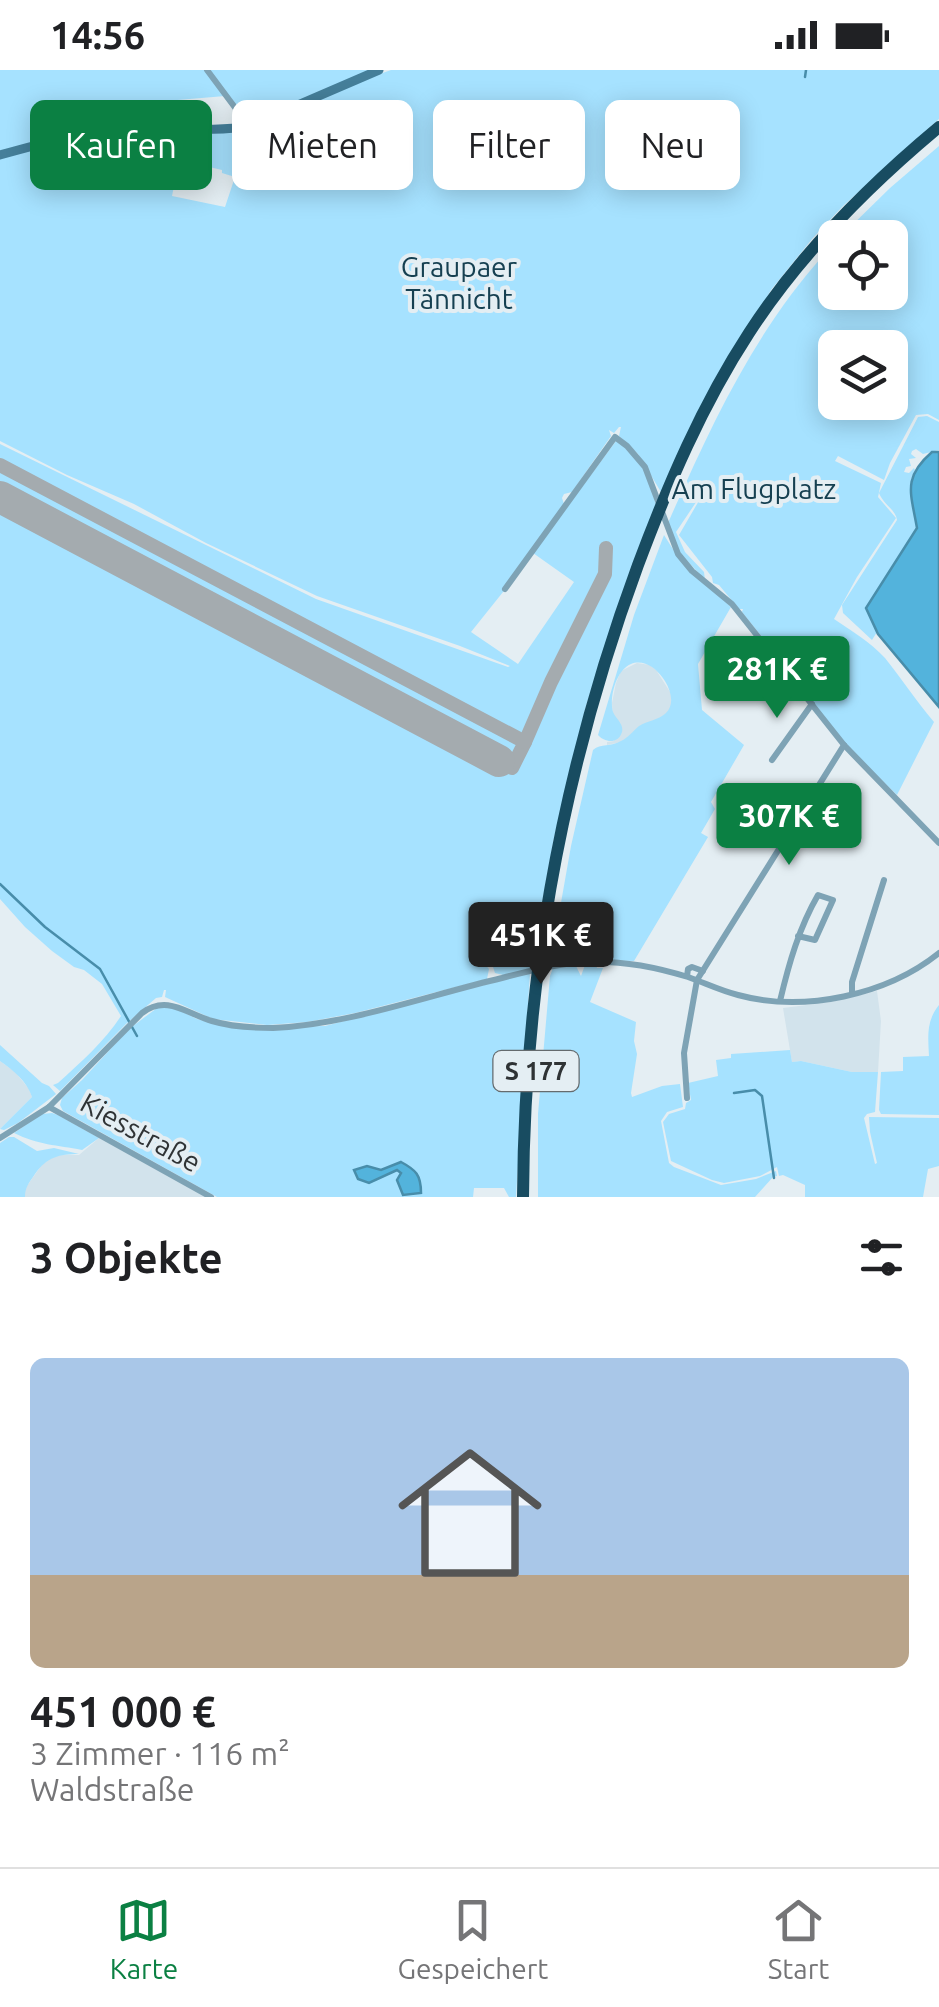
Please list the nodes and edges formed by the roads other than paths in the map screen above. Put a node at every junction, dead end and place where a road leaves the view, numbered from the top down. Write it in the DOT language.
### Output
graph roads {
  1 [pos="207,70"];
  2 [pos="379,70"];
  3 [pos="309,100"];
  4 [pos="232,103"];
  5 [pos="939,127"];
  6 [pos="232,129"];
  7 [pos="939,138"];
  8 [pos="0,154"];
  9 [pos="505,590"];
  10 [pos="812,704"];
  11 [pos="844,746"];
  12 [pos="772,760"];
  13 [pos="939,843"];
  14 [pos="884,880"];
  15 [pos="798,936"];
  16 [pos="939,952"];
  17 [pos="543,959"];
  18 [pos="702,971"];
  19 [pos="687,977"];
  20 [pos="697,980"];
  21 [pos="852,993"];
  22 [pos="780,1001"];
  23 [pos="687,1098"];
  24 [pos="49,1106"];
  25 [pos="0,1138"];
  26 [pos="527,1165"];
  27 [pos="211,1197"];
  28 [pos="523,1197"];
  29 [pos="531,1197"];
  1 -- 4 [label="street"];
  2 -- 3 [label="street"];
  5 -- 17 [label="highway, S 177"];
  6 -- 8 [label="street"];
  7 -- 17 [label="highway, S 177"];
  9 -- 10 [label="street"];
  10 -- 11 [label="street"];
  10 -- 12 [label="street"];
  11 -- 13 [label="street"];
  11 -- 18 [label="street"];
  14 -- 21 [label="street"];
  15 -- 15 [label="street"];
  15 -- 22 [label="street"];
  16 -- 21 [label="street"];
  17 -- 26 [label="highway, S 177"];
  18 -- 19 [label="street"];
  18 -- 20 [label="street"];
  19 -- 20 [label="street"];
  19 -- 24 [label="street"];
  20 -- 22 [label="street"];
  20 -- 23 [label="street"];
  21 -- 22 [label="street"];
  24 -- 25 [label="street"];
  24 -- 27 [label="street, Kiesstraße"];
  26 -- 28 [label="highway, S 177"];
  26 -- 29 [label="highway, S 177"];
}
